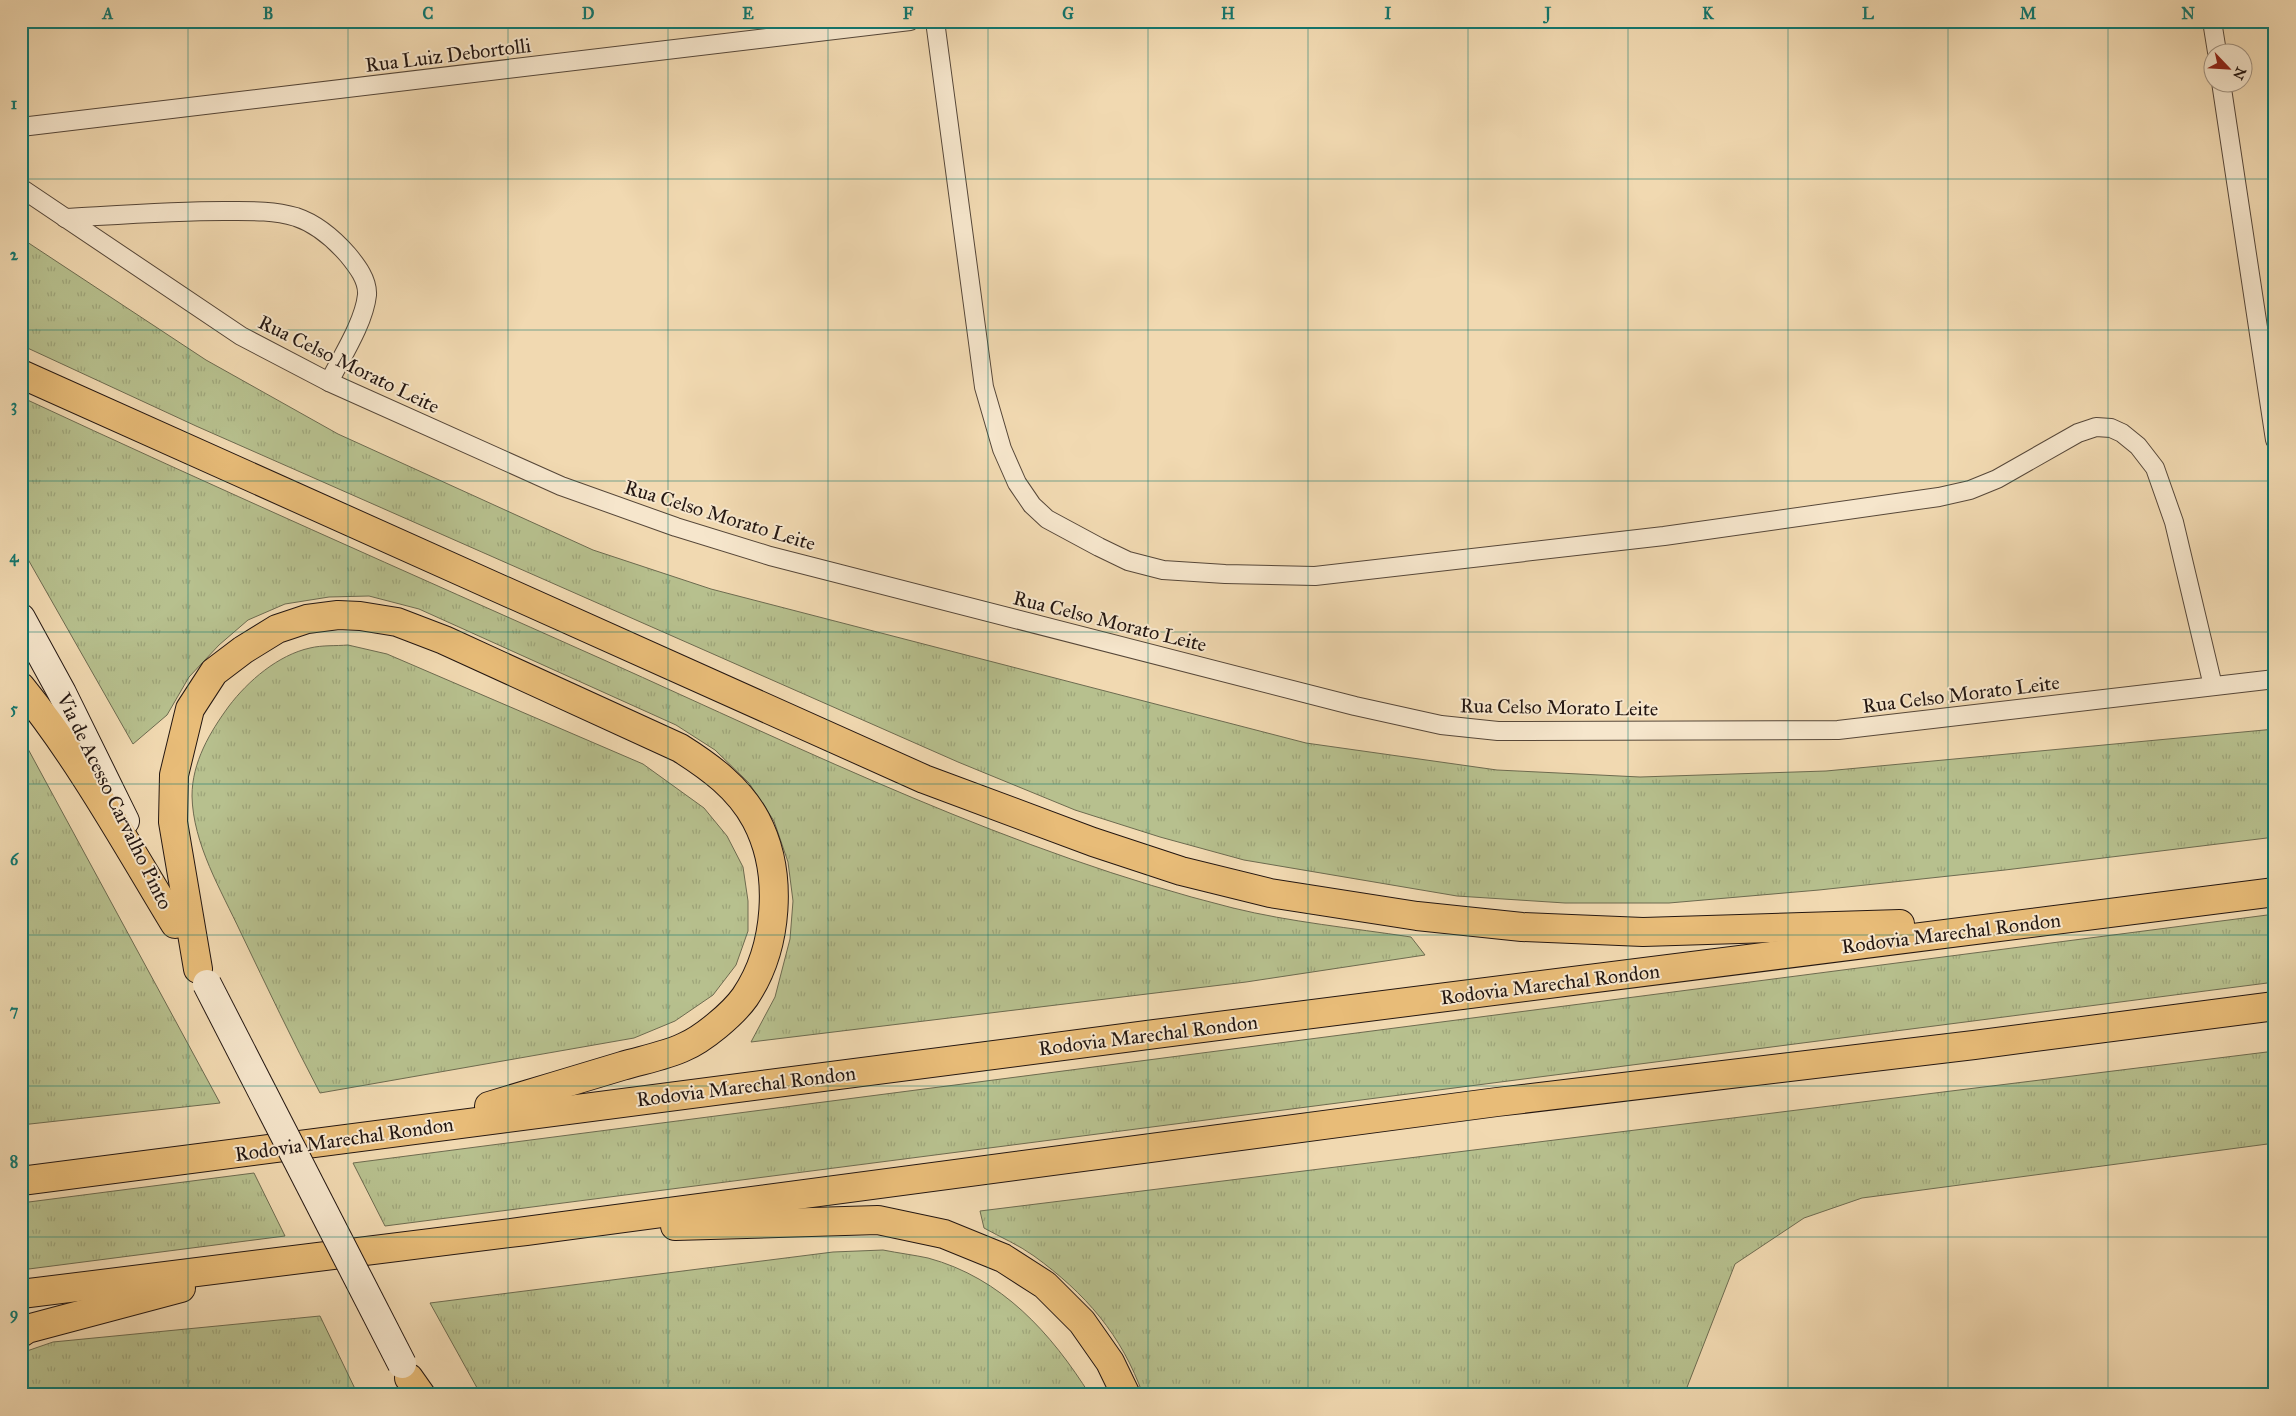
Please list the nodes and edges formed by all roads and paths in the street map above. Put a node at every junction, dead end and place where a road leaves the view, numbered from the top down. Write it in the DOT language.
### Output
graph roads {
  1 [pos="910,21"];
  2 [pos="934,21"];
  3 [pos="2212,21"];
  4 [pos="2215,42"];
  5 [pos="2223,92"];
  6 [pos="21,127"];
  7 [pos="21,188"];
  8 [pos="65,218"];
  9 [pos="21,374"];
  10 [pos="328,382"];
  11 [pos="2275,440"];
  12 [pos="21,618"];
  13 [pos="2275,679"];
  14 [pos="2213,686"];
  15 [pos="21,687"];
  16 [pos="2275,892"];
  17 [pos="2064,919"];
  18 [pos="175,924"];
  19 [pos="203,977"];
  20 [pos="2275,1006"];
  21 [pos="411,1129"];
  22 [pos="180,1161"];
  23 [pos="21,1163"];
  24 [pos="21,1181"];
  25 [pos="526,1231"];
  26 [pos="290,1260"];
  27 [pos="21,1294"];
  28 [pos="21,1333"];
  29 [pos="411,1383"];
  30 [pos="1126,1395"];
  1 -- 6 [label="lane, Rua Luiz Debortolli"];
  2 -- 14 [label="lane"];
  3 -- 4 [label="lane"];
  5 -- 11 [label="lane"];
  7 -- 8 [label="lane, Rua Celso Morato Leite"];
  8 -- 10 [label="lane, Rua Celso Morato Leite"];
  8 -- 10 [label="lane"];
  9 -- 17 [label="highway"];
  10 -- 14 [label="lane, Rua Celso Morato Leite"];
  12 -- 18 [label="main road, Via de Acesso Carvalho Pinto"];
  13 -- 14 [label="lane, Rua Celso Morato Leite"];
  15 -- 18 [label="highway"];
  16 -- 17 [label="highway, Rodovia Marechal Rondon"];
  17 -- 21 [label="highway, Rodovia Marechal Rondon"];
  18 -- 19 [label="main road, Via de Acesso Carvalho Pinto"];
  19 -- 21 [label="highway"];
  19 -- 29 [label="main road, Via de Acesso Carvalho Pinto, bridge"];
  20 -- 25 [label="highway"];
  21 -- 22 [label="highway, Rodovia Marechal Rondon"];
  22 -- 23 [label="highway"];
  22 -- 24 [label="highway, Rodovia Marechal Rondon"];
  25 -- 26 [label="highway"];
  25 -- 30 [label="highway"];
  26 -- 27 [label="highway"];
  26 -- 28 [label="highway"];
}
